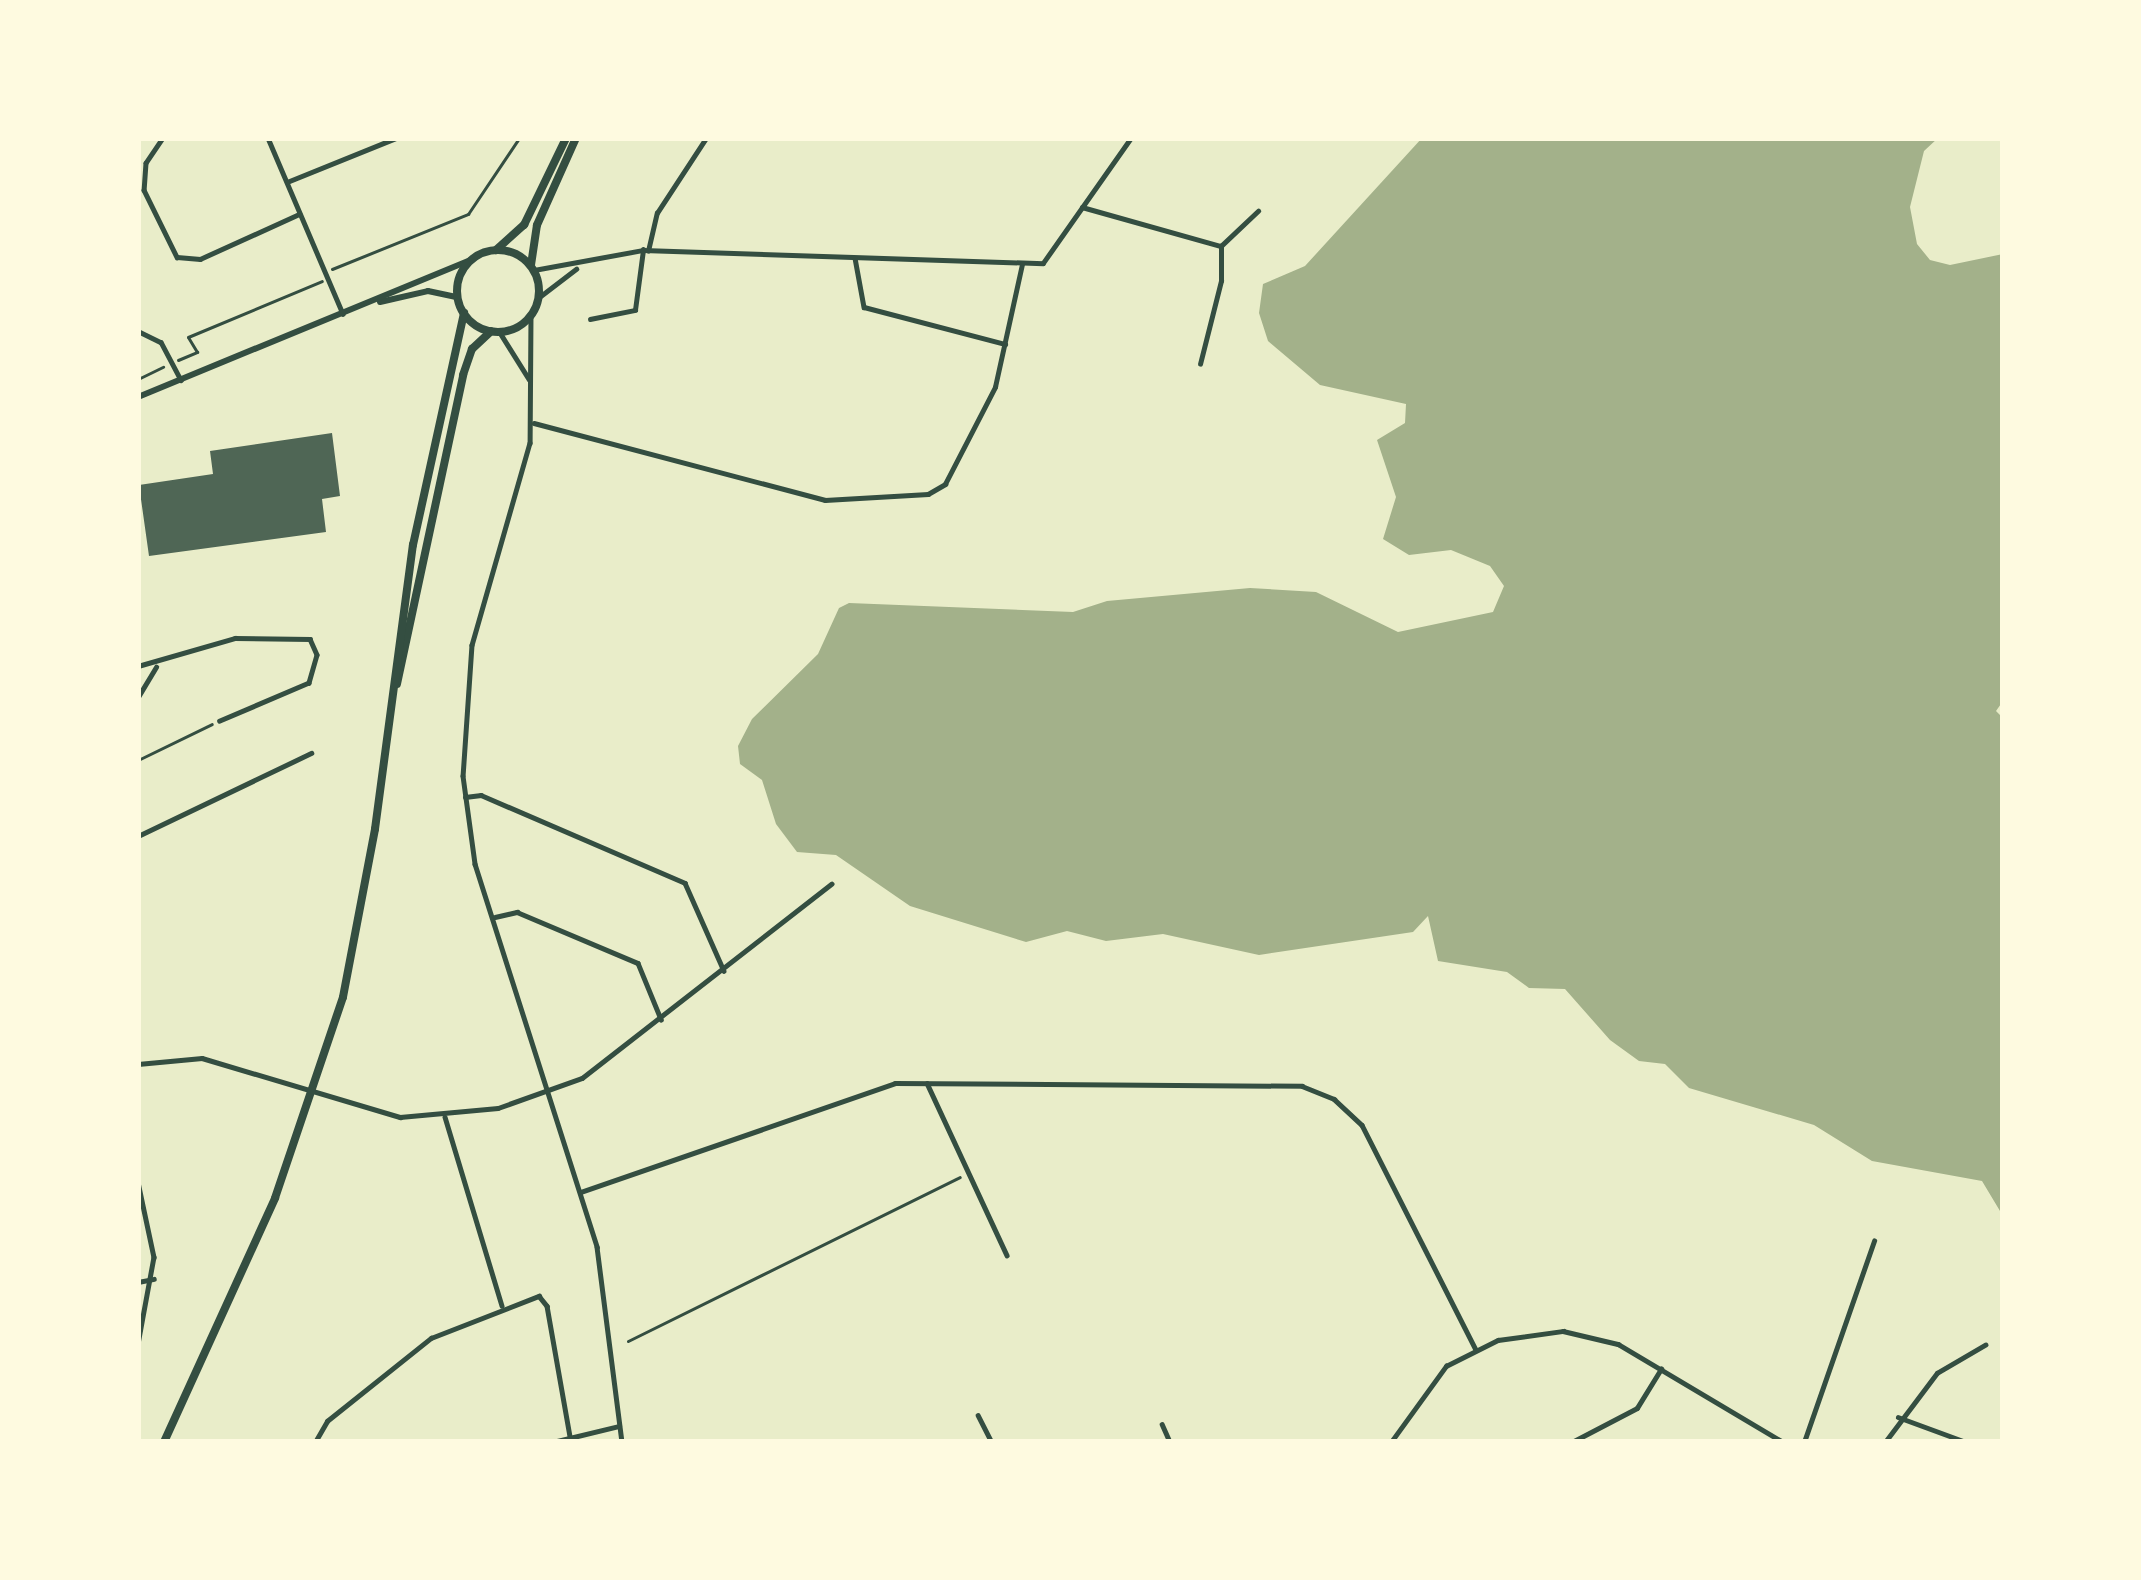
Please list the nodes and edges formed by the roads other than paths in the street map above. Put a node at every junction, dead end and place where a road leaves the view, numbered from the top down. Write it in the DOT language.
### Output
graph roads {
  1 [pos="163,138"];
  2 [pos="268,138"];
  3 [pos="396,138"];
  4 [pos="566,138"];
  5 [pos="576,138"];
  6 [pos="706,138"];
  7 [pos="1131,138"];
  8 [pos="286,182"];
  9 [pos="1080,207"];
  10 [pos="1258,211"];
  11 [pos="299,214"];
  12 [pos="1220,246"];
  13 [pos="496,250"];
  14 [pos="645,251"];
  15 [pos="854,258"];
  16 [pos="472,260"];
  17 [pos="1022,264"];
  18 [pos="580,266"];
  19 [pos="533,268"];
  20 [pos="457,296"];
  21 [pos="538,298"];
  22 [pos="365,306"];
  23 [pos="343,314"];
  24 [pos="464,314"];
  25 [pos="531,315"];
  26 [pos="590,319"];
  27 [pos="138,331"];
  28 [pos="495,331"];
  29 [pos="1005,344"];
  30 [pos="1200,364"];
  31 [pos="529,379"];
  32 [pos="181,380"];
  33 [pos="138,397"];
  34 [pos="532,423"];
  35 [pos="156,664"];
  36 [pos="138,666"];
  37 [pos="394,694"];
  38 [pos="138,697"];
  39 [pos="220,721"];
  40 [pos="311,754"];
  41 [pos="465,796"];
  42 [pos="138,836"];
  43 [pos="831,884"];
  44 [pos="495,917"];
  45 [pos="724,971"];
  46 [pos="661,1019"];
  47 [pos="138,1064"];
  48 [pos="927,1083"];
  49 [pos="550,1093"];
  50 [pos="445,1117"];
  51 [pos="138,1182"];
  52 [pos="581,1192"];
  53 [pos="1874,1241"];
  54 [pos="1007,1255"];
  55 [pos="154,1279"];
  56 [pos="138,1282"];
  57 [pos="502,1306"];
  58 [pos="138,1344"];
  59 [pos="1985,1345"];
  60 [pos="1476,1350"];
  61 [pos="1661,1369"];
  62 [pos="979,1415"];
  63 [pos="1898,1417"];
  64 [pos="1162,1424"];
  65 [pos="619,1426"];
  66 [pos="571,1440"];
  67 [pos="164,1442"];
  68 [pos="316,1442"];
  69 [pos="553,1442"];
  70 [pos="622,1442"];
  71 [pos="992,1442"];
  72 [pos="1170,1442"];
  73 [pos="1391,1442"];
  74 [pos="1572,1442"];
  75 [pos="1783,1442"];
  76 [pos="1804,1442"];
  77 [pos="1885,1442"];
  78 [pos="1966,1442"];
  1 -- 11 [label="street"];
  2 -- 8 [label="street"];
  3 -- 8 [label="street"];
  4 -- 13 [label="main road"];
  5 -- 19 [label="main road"];
  6 -- 14 [label="street"];
  7 -- 9 [label="street"];
  8 -- 11 [label="street"];
  9 -- 12 [label="street"];
  9 -- 17 [label="street"];
  10 -- 12 [label="street"];
  11 -- 23 [label="street"];
  12 -- 30 [label="street"];
  13 -- 16 [label="main road"];
  13 -- 19 [label="main road"];
  14 -- 15 [label="street"];
  14 -- 18 [label="street"];
  14 -- 26 [label="street"];
  15 -- 17 [label="street"];
  15 -- 29 [label="street"];
  16 -- 20 [label="main road"];
  16 -- 22 [label="street"];
  17 -- 29 [label="street"];
  18 -- 19 [label="street"];
  18 -- 21 [label="street"];
  19 -- 21 [label="main road"];
  20 -- 22 [label="street"];
  20 -- 24 [label="main road"];
  21 -- 25 [label="main road"];
  22 -- 23 [label="street"];
  23 -- 32 [label="street"];
  24 -- 28 [label="main road"];
  24 -- 37 [label="main road"];
  25 -- 28 [label="main road"];
  25 -- 31 [label="street"];
  27 -- 32 [label="street"];
  28 -- 31 [label="street"];
  28 -- 37 [label="main road"];
  29 -- 34 [label="street"];
  31 -- 34 [label="street"];
  32 -- 33 [label="street"];
  34 -- 41 [label="street"];
  35 -- 36 [label="street"];
  35 -- 38 [label="street"];
  35 -- 39 [label="street"];
  37 -- 67 [label="main road"];
  40 -- 42 [label="street"];
  41 -- 44 [label="street"];
  41 -- 45 [label="street"];
  43 -- 45 [label="street"];
  44 -- 46 [label="street"];
  44 -- 49 [label="street"];
  45 -- 46 [label="street"];
  46 -- 49 [label="street"];
  47 -- 50 [label="street"];
  48 -- 52 [label="street"];
  48 -- 54 [label="street"];
  48 -- 60 [label="street"];
  49 -- 50 [label="street"];
  49 -- 52 [label="street"];
  50 -- 57 [label="street"];
  51 -- 55 [label="street"];
  52 -- 65 [label="street"];
  53 -- 76 [label="street"];
  55 -- 56 [label="street"];
  55 -- 58 [label="street"];
  57 -- 66 [label="street"];
  57 -- 68 [label="street"];
  59 -- 63 [label="street"];
  60 -- 61 [label="street"];
  60 -- 73 [label="street"];
  61 -- 74 [label="street"];
  61 -- 75 [label="street"];
  62 -- 71 [label="street"];
  63 -- 77 [label="street"];
  63 -- 78 [label="street"];
  64 -- 72 [label="street"];
  65 -- 66 [label="street"];
  65 -- 70 [label="street"];
  66 -- 69 [label="street"];
}
